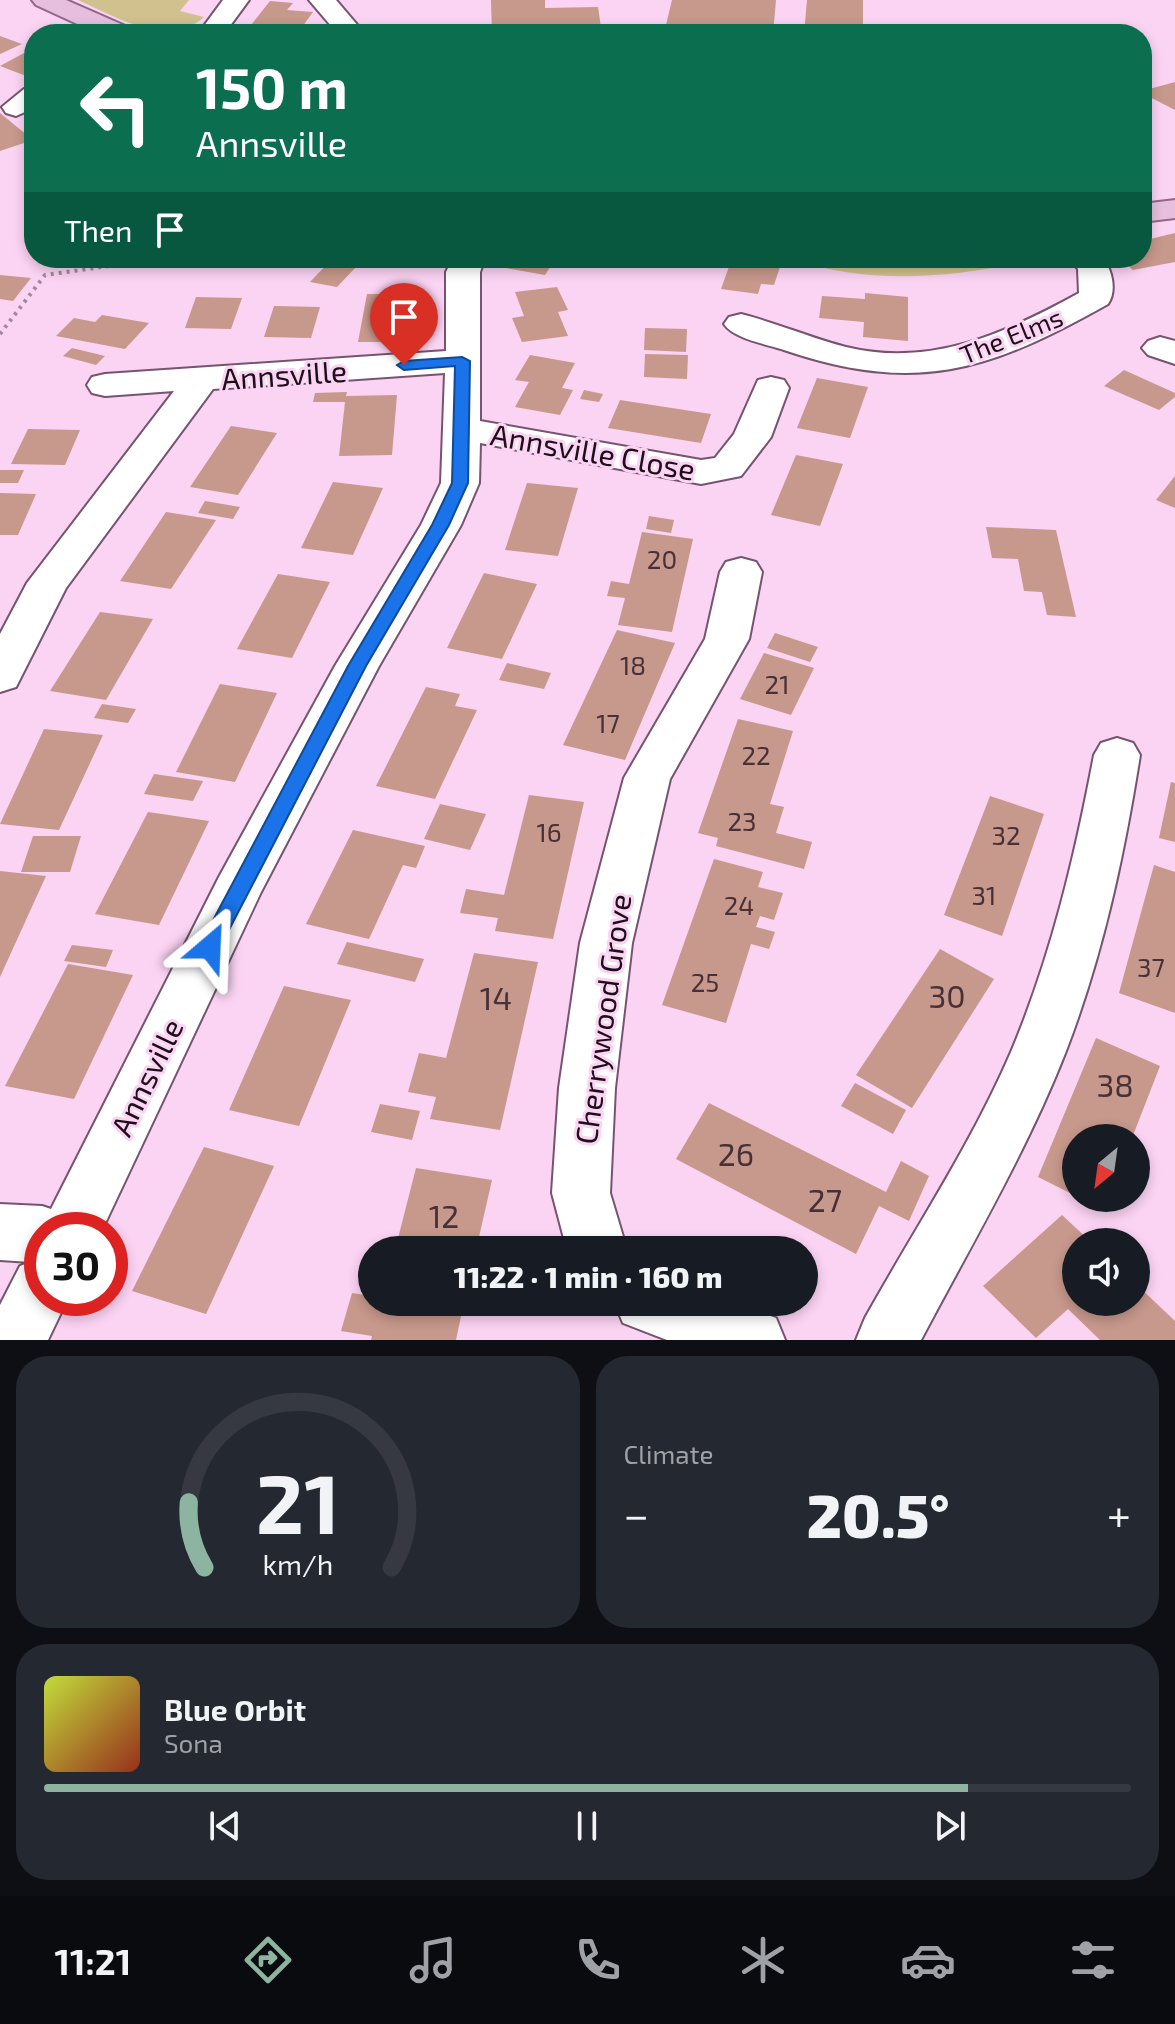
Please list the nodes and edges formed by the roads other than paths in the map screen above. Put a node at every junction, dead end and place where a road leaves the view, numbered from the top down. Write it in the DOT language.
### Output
graph roads {
  1 [pos="45,0"];
  2 [pos="236,0"];
  3 [pos="322,0"];
  4 [pos="99,24"];
  5 [pos="218,24"];
  6 [pos="343,24"];
  7 [pos="1175,209"];
  8 [pos="1152,212"];
  9 [pos="465,268"];
  10 [pos="1094,268"];
  11 [pos="741,324"];
  12 [pos="462,361"];
  13 [pos="201,380"];
  14 [pos="105,385"];
  15 [pos="771,388"];
  16 [pos="463,429"];
  17 [pos="741,572"];
  18 [pos="0,676"];
  19 [pos="1117,755"];
  20 [pos="81,1212"];
  21 [pos="0,1232"];
  22 [pos="24,1233"];
  23 [pos="593,1236"];
  24 [pos="27,1316"];
  25 [pos="685,1316"];
  26 [pos="15,1340"];
  27 [pos="754,1340"];
  28 [pos="887,1340"];
  1 -- 4 [label="main road"];
  2 -- 5 [label="street"];
  3 -- 6 [label="street"];
  7 -- 8 [label="main road"];
  9 -- 12 [label="street, Annsville"];
  10 -- 11 [label="street, The Elms"];
  12 -- 13 [label="street, Annsville"];
  12 -- 16 [label="street, Annsville"];
  13 -- 14 [label="street, Annsville"];
  13 -- 18 [label="street, Annsville"];
  15 -- 16 [label="street, Annsville Close"];
  16 -- 20 [label="street, Annsville"];
  17 -- 23 [label="street, Cherrywood Grove"];
  19 -- 28 [label="street"];
  21 -- 22 [label="street"];
  24 -- 26 [label="street"];
  25 -- 27 [label="street"];
}
